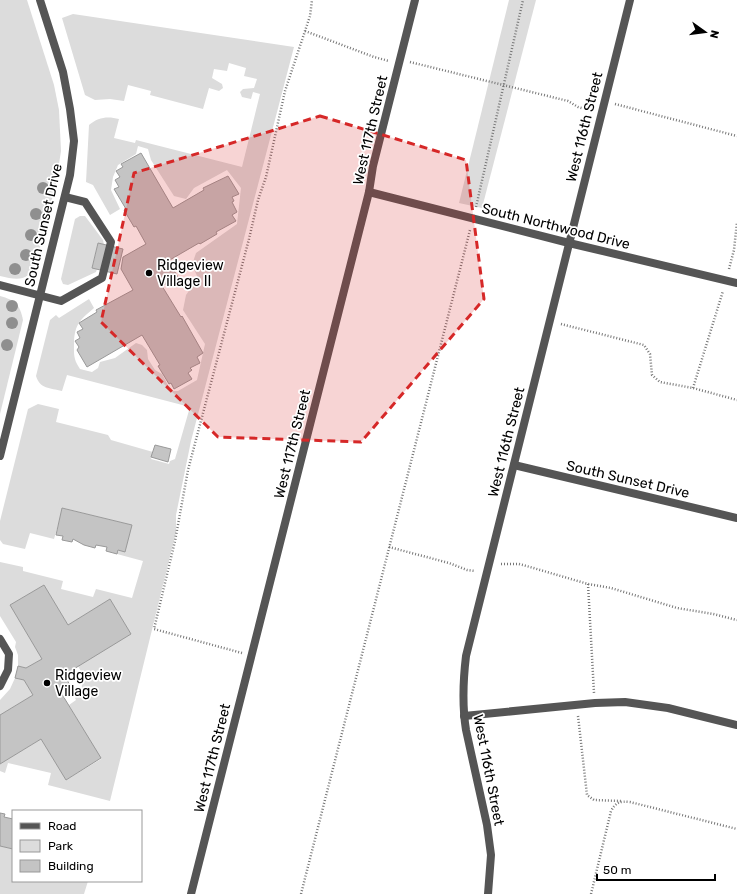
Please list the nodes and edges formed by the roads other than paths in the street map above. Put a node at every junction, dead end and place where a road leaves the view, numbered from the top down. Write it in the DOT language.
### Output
graph roads {
  1 [pos="40,0"];
  2 [pos="416,0"];
  3 [pos="630,0"];
  4 [pos="369,192"];
  5 [pos="64,197"];
  6 [pos="569,243"];
  7 [pos="737,283"];
  8 [pos="0,285"];
  9 [pos="40,296"];
  10 [pos="0,456"];
  11 [pos="514,464"];
  12 [pos="737,518"];
  13 [pos="0,639"];
  14 [pos="0,686"];
  15 [pos="464,716"];
  16 [pos="737,725"];
  17 [pos="192,894"];
  18 [pos="488,894"];
  1 -- 5 [label="street, South Sunset Drive"];
  2 -- 4 [label="street, West 117th Street"];
  3 -- 6 [label="street, West 116th Street"];
  4 -- 6 [label="street, South Northwood Drive"];
  4 -- 17 [label="street, West 117th Street"];
  5 -- 9 [label="street, South Sunset Drive"];
  5 -- 9 [label="street"];
  6 -- 7 [label="street, South Northwood Drive"];
  6 -- 11 [label="street, West 116th Street"];
  8 -- 9 [label="street"];
  9 -- 10 [label="street, South Sunset Drive"];
  11 -- 12 [label="street, South Sunset Drive"];
  11 -- 15 [label="street, West 116th Street"];
  13 -- 14 [label="street"];
  15 -- 16 [label="street"];
  15 -- 18 [label="street, West 116th Street"];
}
